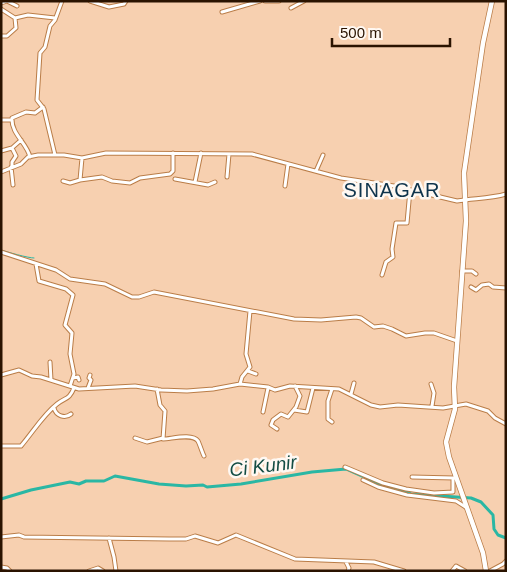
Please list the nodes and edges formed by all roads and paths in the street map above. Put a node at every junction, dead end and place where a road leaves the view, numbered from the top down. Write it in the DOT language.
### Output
graph roads {
  1 [pos="62,1"];
  2 [pos="90,1"];
  3 [pos="126,1"];
  4 [pos="260,1"];
  5 [pos="265,1"];
  6 [pos="279,1"];
  7 [pos="304,1"];
  8 [pos="492,1"];
  9 [pos="1,3"];
  10 [pos="16,6"];
  11 [pos="291,8"];
  12 [pos="1,9"];
  13 [pos="222,12"];
  14 [pos="15,18"];
  15 [pos="55,18"];
  16 [pos="1,36"];
  17 [pos="43,107"];
  18 [pos="1,120"];
  19 [pos="12,120"];
  20 [pos="21,140"];
  21 [pos="12,148"];
  22 [pos="1,151"];
  23 [pos="174,153"];
  24 [pos="201,154"];
  25 [pos="229,154"];
  26 [pos="55,155"];
  27 [pos="323,155"];
  28 [pos="30,157"];
  29 [pos="82,158"];
  30 [pos="288,164"];
  31 [pos="11,167"];
  32 [pos="316,171"];
  33 [pos="1,172"];
  34 [pos="227,177"];
  35 [pos="175,179"];
  36 [pos="80,180"];
  37 [pos="63,181"];
  38 [pos="195,182"];
  39 [pos="215,182"];
  40 [pos="13,186"];
  41 [pos="285,186"];
  42 [pos="410,190"];
  43 [pos="506,194"];
  44 [pos="465,199"];
  45 [pos="1,252"];
  46 [pos="36,264"];
  47 [pos="462,272"];
  48 [pos="476,274"];
  49 [pos="382,275"];
  50 [pos="471,287"];
  51 [pos="506,288"];
  52 [pos="250,311"];
  53 [pos="457,341"];
  54 [pos="50,362"];
  55 [pos="248,371"];
  56 [pos="256,374"];
  57 [pos="1,375"];
  58 [pos="90,375"];
  59 [pos="74,378"];
  60 [pos="51,380"];
  61 [pos="80,380"];
  62 [pos="354,383"];
  63 [pos="240,384"];
  64 [pos="431,384"];
  65 [pos="295,386"];
  66 [pos="72,387"];
  67 [pos="268,387"];
  68 [pos="88,388"];
  69 [pos="313,388"];
  70 [pos="157,389"];
  71 [pos="332,389"];
  72 [pos="351,394"];
  73 [pos="432,406"];
  74 [pos="455,406"];
  75 [pos="54,408"];
  76 [pos="294,410"];
  77 [pos="263,412"];
  78 [pos="71,414"];
  79 [pos="332,422"];
  80 [pos="506,424"];
  81 [pos="277,429"];
  82 [pos="135,438"];
  83 [pos="162,438"];
  84 [pos="1,446"];
  85 [pos="204,456"];
  86 [pos="345,467"];
  87 [pos="412,476"];
  88 [pos="455,477"];
  89 [pos="363,480"];
  90 [pos="467,506"];
  91 [pos="1,536"];
  92 [pos="109,538"];
  93 [pos="506,561"];
  94 [pos="346,562"];
  95 [pos="1,567"];
  96 [pos="10,571"];
  97 [pos="89,571"];
  98 [pos="104,571"];
  99 [pos="116,571"];
  100 [pos="348,571"];
  101 [pos="404,571"];
  102 [pos="452,571"];
  103 [pos="465,571"];
  104 [pos="488,571"];
  1 -- 15 [label="street"];
  2 -- 3 [label="street"];
  4 -- 13 [label="street"];
  5 -- 6 [label="street"];
  7 -- 11 [label="street"];
  8 -- 44 [label="main road"];
  9 -- 10 [label="street"];
  12 -- 14 [label="street"];
  14 -- 15 [label="street"];
  14 -- 16 [label="street"];
  15 -- 17 [label="street"];
  17 -- 19 [label="street"];
  17 -- 26 [label="street"];
  18 -- 19 [label="street"];
  19 -- 20 [label="street"];
  20 -- 21 [label="street"];
  20 -- 28 [label="street"];
  21 -- 22 [label="street"];
  21 -- 31 [label="street"];
  23 -- 24 [label="street"];
  23 -- 29 [label="street"];
  23 -- 36 [label="street"];
  24 -- 25 [label="street"];
  24 -- 38 [label="street"];
  25 -- 30 [label="street"];
  25 -- 34 [label="street"];
  26 -- 28 [label="street"];
  26 -- 29 [label="street"];
  27 -- 32 [label="street"];
  28 -- 31 [label="street"];
  29 -- 36 [label="street"];
  30 -- 32 [label="street"];
  30 -- 41 [label="street"];
  31 -- 33 [label="street"];
  31 -- 40 [label="street"];
  32 -- 42 [label="street"];
  35 -- 38 [label="street"];
  36 -- 37 [label="street"];
  38 -- 39 [label="street"];
  42 -- 44 [label="street"];
  42 -- 49 [label="street"];
  43 -- 44 [label="street"];
  44 -- 47 [label="main road"];
  45 -- 46 [label="street"];
  46 -- 52 [label="street"];
  46 -- 59 [label="street"];
  47 -- 48 [label="street"];
  47 -- 53 [label="main road"];
  50 -- 51 [label="street"];
  52 -- 53 [label="street"];
  52 -- 55 [label="street"];
  53 -- 74 [label="main road"];
  54 -- 60 [label="street"];
  55 -- 56 [label="street"];
  55 -- 63 [label="street"];
  57 -- 60 [label="street"];
  58 -- 68 [label="street"];
  59 -- 61 [label="street"];
  59 -- 66 [label="street"];
  60 -- 66 [label="street"];
  62 -- 72 [label="street"];
  63 -- 67 [label="street"];
  63 -- 70 [label="street"];
  64 -- 73 [label="street"];
  65 -- 67 [label="street"];
  65 -- 69 [label="street"];
  65 -- 76 [label="street"];
  66 -- 68 [label="street"];
  66 -- 75 [label="street"];
  67 -- 77 [label="street"];
  68 -- 70 [label="street"];
  69 -- 71 [label="street"];
  69 -- 76 [label="street"];
  70 -- 83 [label="street"];
  71 -- 72 [label="street"];
  71 -- 79 [label="street"];
  72 -- 73 [label="street"];
  73 -- 74 [label="street"];
  74 -- 80 [label="street"];
  74 -- 88 [label="main road"];
  75 -- 78 [label="street"];
  75 -- 84 [label="street"];
  76 -- 81 [label="street"];
  82 -- 83 [label="street"];
  83 -- 85 [label="street"];
  86 -- 88 [label="street"];
  87 -- 88 [label="street"];
  88 -- 90 [label="main road"];
  89 -- 90 [label="street"];
  90 -- 104 [label="main road"];
  91 -- 92 [label="street"];
  92 -- 94 [label="street"];
  92 -- 99 [label="street"];
  93 -- 104 [label="street"];
  94 -- 100 [label="street"];
  94 -- 101 [label="street"];
  95 -- 96 [label="street"];
  97 -- 98 [label="street"];
  102 -- 103 [label="street"];
}
